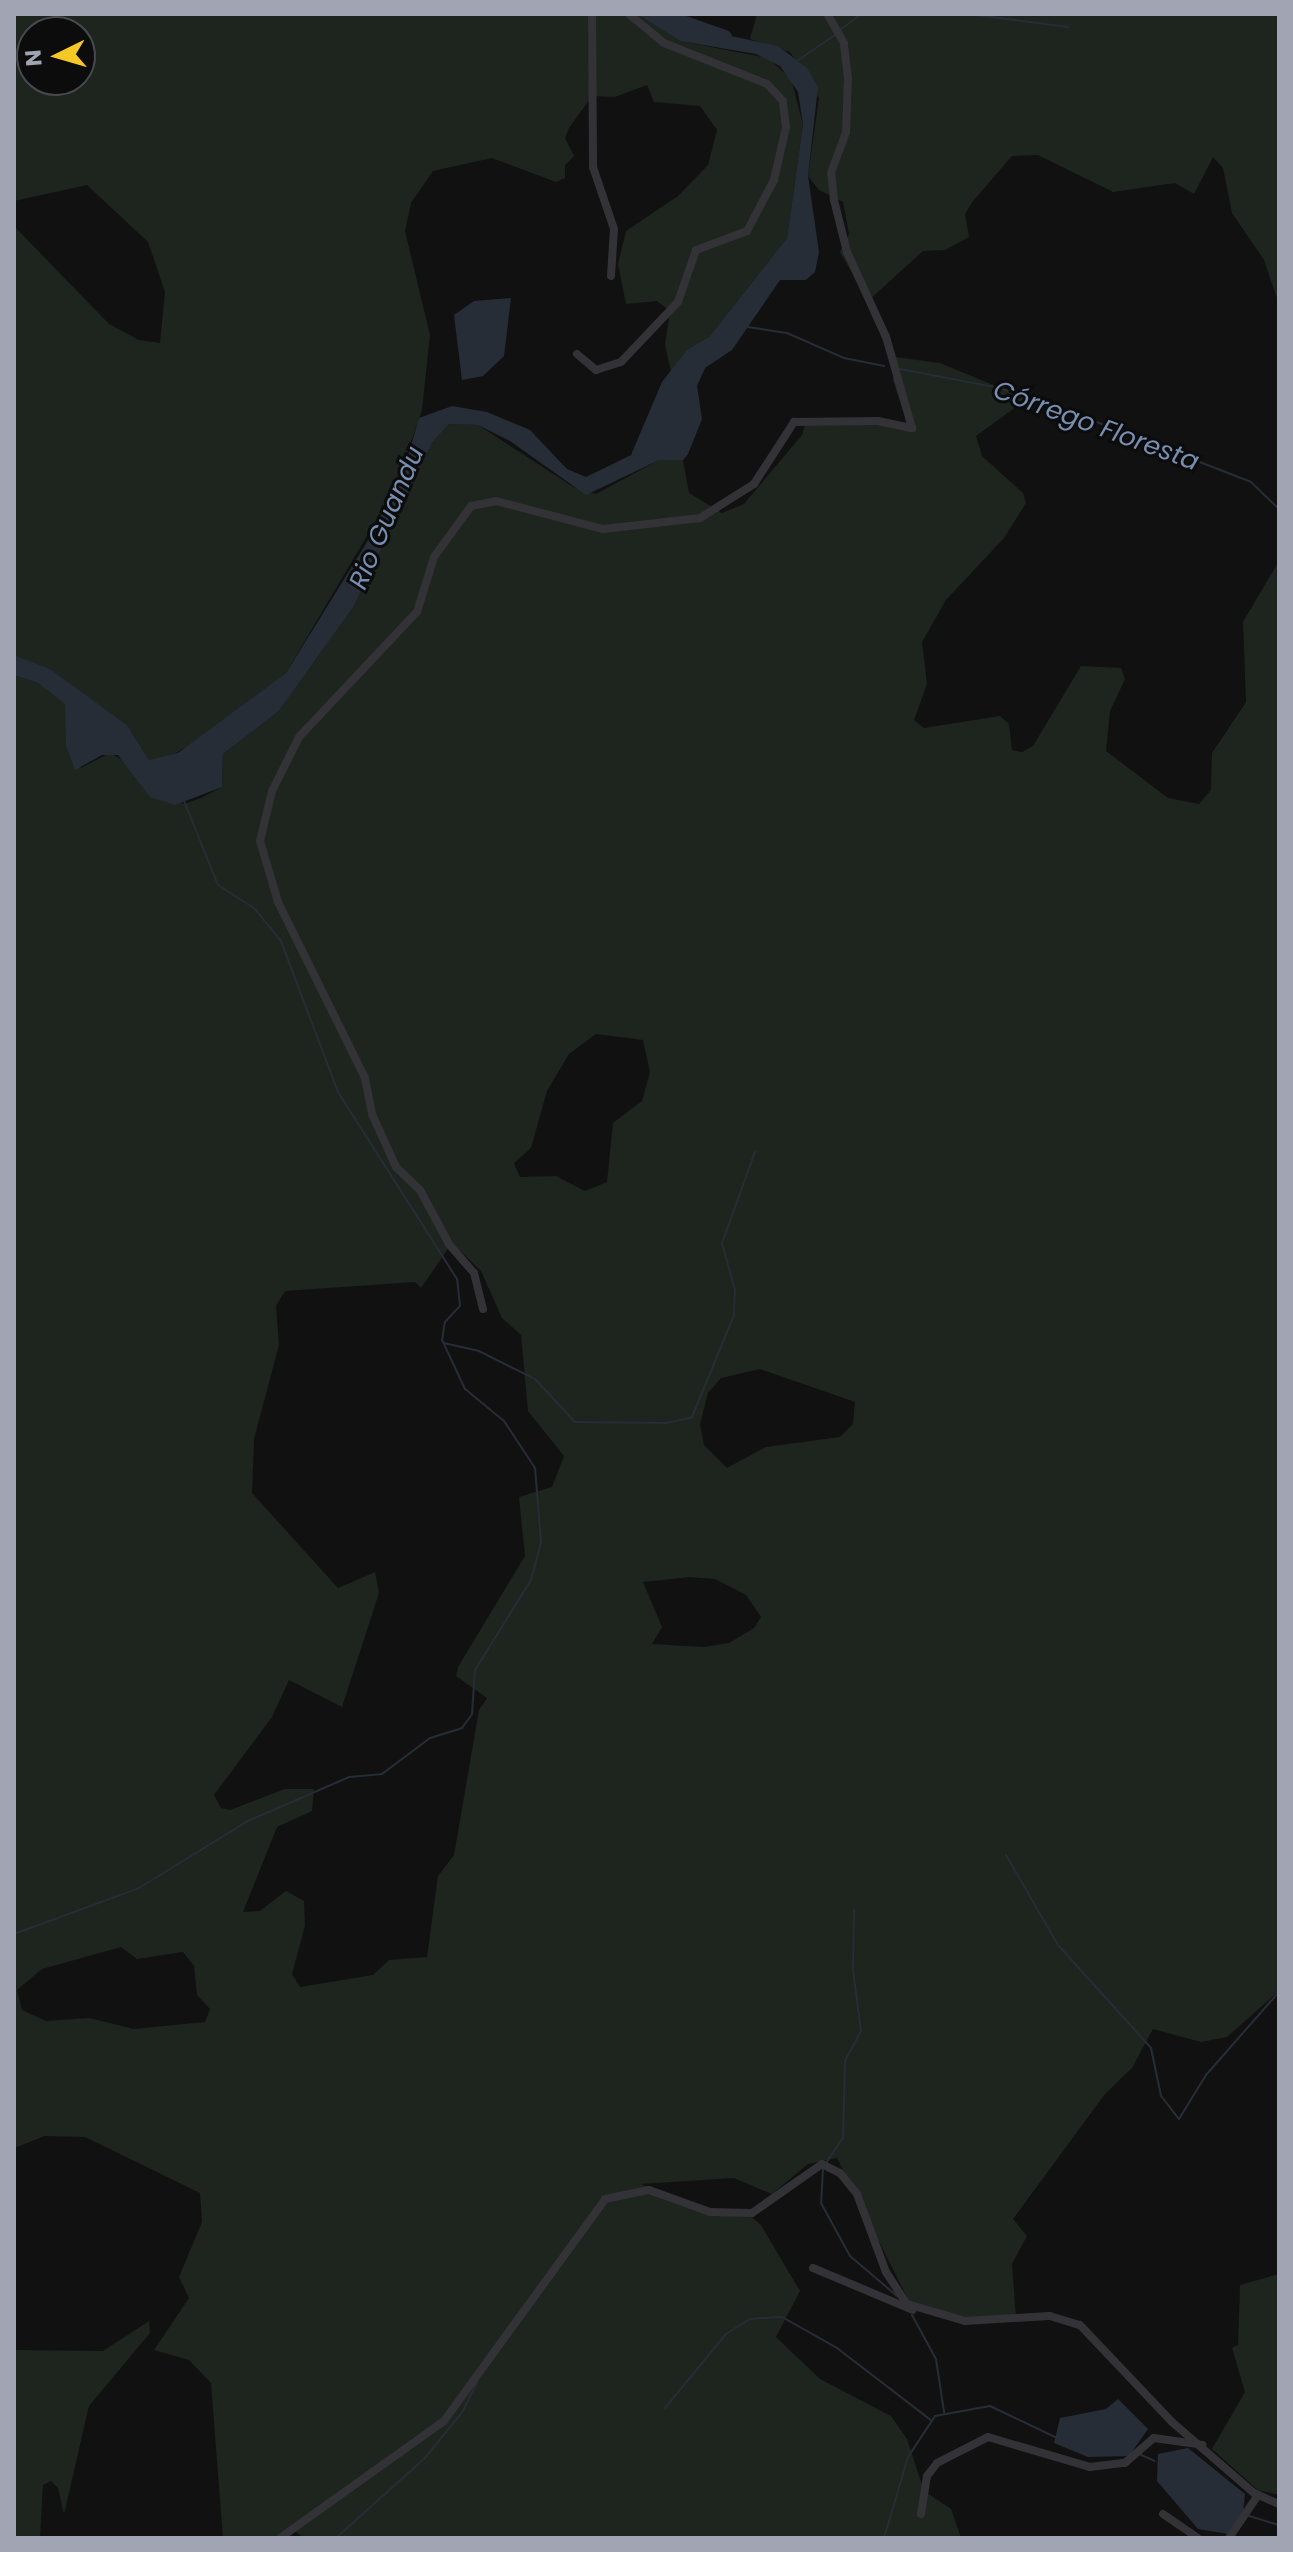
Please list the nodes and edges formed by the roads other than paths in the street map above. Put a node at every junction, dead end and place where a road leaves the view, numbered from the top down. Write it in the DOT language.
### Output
graph roads {
  1 [pos="592,14"];
  2 [pos="629,14"];
  3 [pos="827,14"];
  4 [pos="611,276"];
  5 [pos="577,354"];
  6 [pos="483,1309"];
  7 [pos="813,2268"];
  8 [pos="926,2312"];
  9 [pos="1204,2445"];
  10 [pos="1258,2495"];
  11 [pos="1279,2504"];
  12 [pos="921,2514"];
  13 [pos="1163,2514"];
  14 [pos="280,2538"];
  15 [pos="1198,2538"];
  16 [pos="1229,2538"];
  1 -- 4 [label="street"];
  2 -- 5 [label="street"];
  3 -- 6 [label="street"];
  7 -- 8 [label="street"];
  8 -- 9 [label="street"];
  8 -- 14 [label="street"];
  9 -- 10 [label="street"];
  9 -- 12 [label="street"];
  10 -- 11 [label="street"];
  10 -- 16 [label="street"];
  13 -- 15 [label="street"];
}
